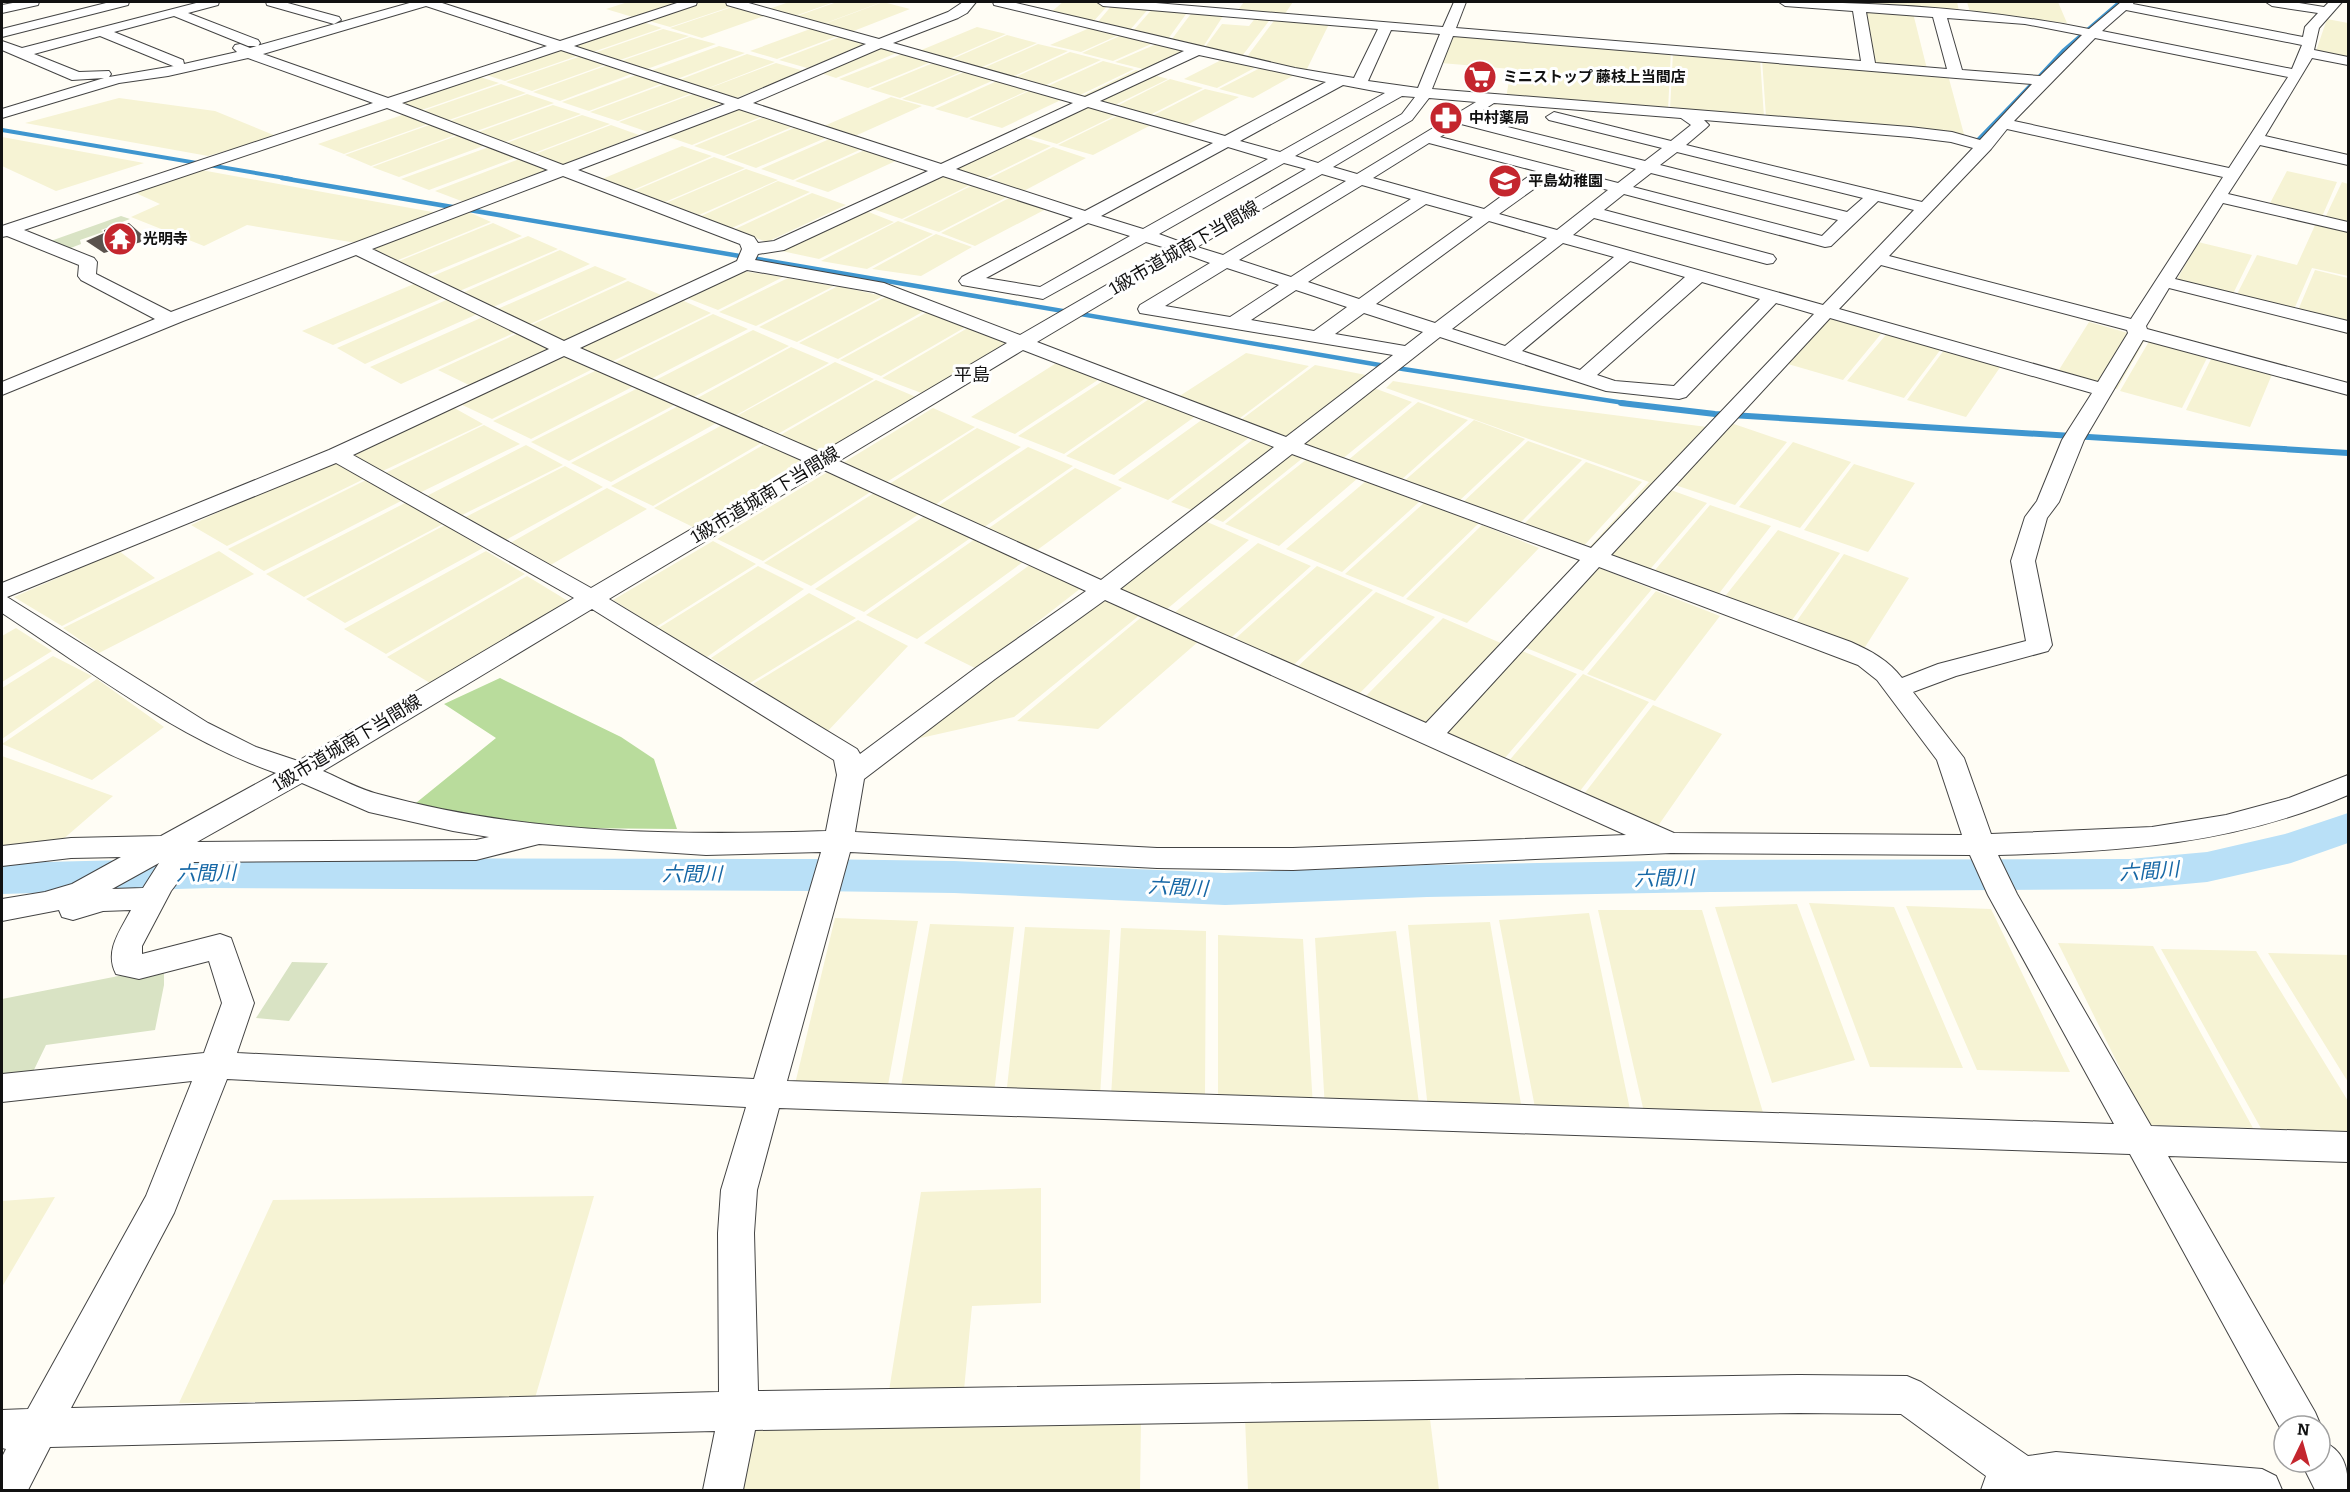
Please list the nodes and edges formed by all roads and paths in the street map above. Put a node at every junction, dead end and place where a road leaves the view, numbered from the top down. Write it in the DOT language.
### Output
graph roads {
  1 [pos="123,2"];
  2 [pos="213,2"];
  3 [pos="272,2"];
  4 [pos="399,2"];
  5 [pos="426,2"];
  6 [pos="691,2"];
  7 [pos="732,2"];
  8 [pos="970,2"];
  9 [pos="999,2"];
  10 [pos="1058,2"];
  11 [pos="1103,2"];
  12 [pos="1460,2"];
  13 [pos="1785,2"];
  14 [pos="2194,2"];
  15 [pos="2272,2"];
  16 [pos="21,3"];
  17 [pos="2125,4"];
  18 [pos="2332,6"];
  19 [pos="1235,7"];
  20 [pos="1859,7"];
  21 [pos="2256,8"];
  22 [pos="2,9"];
  23 [pos="1382,9"];
  24 [pos="175,12"];
  25 [pos="1046,13"];
  26 [pos="1939,14"];
  27 [pos="2178,17"];
  28 [pos="2107,19"];
  29 [pos="334,20"];
  30 [pos="2129,24"];
  31 [pos="1388,26"];
  32 [pos="2237,28"];
  33 [pos="1448,31"];
  34 [pos="2254,31"];
  35 [pos="101,32"];
  36 [pos="2086,32"];
  37 [pos="2,33"];
  38 [pos="879,44"];
  39 [pos="2,45"];
  40 [pos="557,46"];
  41 [pos="2309,47"];
  42 [pos="247,48"];
  43 [pos="1200,49"];
  44 [pos="21,53"];
  45 [pos="2226,60"];
  46 [pos="2349,61"];
  47 [pos="178,63"];
  48 [pos="1869,66"];
  49 [pos="1956,74"];
  50 [pos="2297,74"];
  51 [pos="1341,80"];
  52 [pos="2043,81"];
  53 [pos="1359,84"];
  54 [pos="1399,91"];
  55 [pos="1424,93"];
  56 [pos="1489,100"];
  57 [pos="1088,102"];
  58 [pos="387,103"];
  59 [pos="741,104"];
  60 [pos="1684,113"];
  61 [pos="2,114"];
  62 [pos="1458,119"];
  63 [pos="2005,124"];
  64 [pos="1427,138"];
  65 [pos="2256,139"];
  66 [pos="1228,141"];
  67 [pos="1675,146"];
  68 [pos="1985,146"];
  69 [pos="1284,157"];
  70 [pos="2349,160"];
  71 [pos="1321,167"];
  72 [pos="1649,167"];
  73 [pos="562,170"];
  74 [pos="942,170"];
  75 [pos="1549,170"];
  76 [pos="2232,174"];
  77 [pos="1360,178"];
  78 [pos="1621,189"];
  79 [pos="1874,196"];
  80 [pos="1425,197"];
  81 [pos="2218,197"];
  82 [pos="1925,208"];
  83 [pos="1592,212"];
  84 [pos="1488,214"];
  85 [pos="1850,218"];
  86 [pos="1087,219"];
  87 [pos="2349,227"];
  88 [pos="5,231"];
  89 [pos="1793,234"];
  90 [pos="1562,236"];
  91 [pos="1143,237"];
  92 [pos="358,249"];
  93 [pos="1182,250"];
  94 [pos="1628,254"];
  95 [pos="748,256"];
  96 [pos="1877,258"];
  97 [pos="1767,259"];
  98 [pos="1223,263"];
  99 [pos="1700,274"];
  100 [pos="2166,282"];
  101 [pos="1292,285"];
  102 [pos="1738,285"];
  103 [pos="1774,295"];
  104 [pos="1359,307"];
  105 [pos="1827,310"];
  106 [pos="176,317"];
  107 [pos="1234,323"];
  108 [pos="2349,327"];
  109 [pos="2137,329"];
  110 [pos="1437,332"];
  111 [pos="1318,337"];
  112 [pos="1022,343"];
  113 [pos="565,349"];
  114 [pos="1409,352"];
  115 [pos="1508,353"];
  116 [pos="1582,378"];
  117 [pos="2,389"];
  118 [pos="2349,389"];
  119 [pos="2103,390"];
  120 [pos="1288,444"];
  121 [pos="337,455"];
  122 [pos="822,461"];
  123 [pos="1596,558"];
  124 [pos="1103,590"];
  125 [pos="2,591"];
  126 [pos="591,598"];
  127 [pos="2,603"];
  128 [pos="1899,688"];
  129 [pos="1429,736"];
  130 [pos="300,772"];
  131 [pos="851,775"];
  132 [pos="2349,784"];
  133 [pos="544,835"];
  134 [pos="1671,843"];
  135 [pos="838,846"];
  136 [pos="1983,851"];
  137 [pos="2,856"];
  138 [pos="161,869"];
  139 [pos="2,910"];
  140 [pos="2,923"];
  141 [pos="215,1065"];
  142 [pos="2,1088"];
  143 [pos="768,1094"];
  144 [pos="2140,1141"];
  145 [pos="2349,1147"];
  146 [pos="739,1412"];
  147 [pos="2294,1414"];
  148 [pos="20,1429"];
  149 [pos="2328,1474"];
  150 [pos="2012,1484"];
  151 [pos="6,1491"];
  152 [pos="723,1491"];
  153 [pos="2262,1491"];
  154 [pos="2337,1491"];
  1 -- 37 [label="street"];
  2 -- 24 [label="street"];
  3 -- 29 [label="street"];
  4 -- 29 [label="street"];
  5 -- 40 [label="street"];
  5 -- 42 [label="street"];
  6 -- 40 [label="street"];
  7 -- 38 [label="street"];
  8 -- 38 [label="street"];
  9 -- 25 [label="street"];
  10 -- 25 [label="street"];
  11 -- 19 [label="street"];
  12 -- 33 [label="street, 1級市道城南下当間線"];
  13 -- 20 [label="street"];
  14 -- 27 [label="street"];
  15 -- 18 [label="street"];
  16 -- 22 [label="street"];
  17 -- 27 [label="street"];
  17 -- 28 [label="street"];
  18 -- 41 [label="street"];
  19 -- 31 [label="street"];
  20 -- 26 [label="street"];
  20 -- 48 [label="street"];
  21 -- 32 [label="street"];
  23 -- 31 [label="street"];
  24 -- 35 [label="street"];
  24 -- 42 [label="street"];
  25 -- 43 [label="street"];
  26 -- 36 [label="street"];
  26 -- 49 [label="street"];
  27 -- 32 [label="street"];
  28 -- 30 [label="street"];
  28 -- 36 [label="street"];
  29 -- 42 [label="street"];
  31 -- 33 [label="street"];
  31 -- 53 [label="street"];
  32 -- 34 [label="street"];
  33 -- 48 [label="street"];
  33 -- 55 [label="street, 1級市道城南下当間線"];
  34 -- 41 [label="street"];
  34 -- 45 [label="street"];
  35 -- 44 [label="street"];
  35 -- 47 [label="street"];
  36 -- 45 [label="street"];
  36 -- 52 [label="street"];
  38 -- 57 [label="street"];
  38 -- 59 [label="street"];
  39 -- 44 [label="street"];
  40 -- 58 [label="street"];
  40 -- 59 [label="street"];
  41 -- 46 [label="street"];
  41 -- 50 [label="street"];
  42 -- 47 [label="street"];
  42 -- 58 [label="street"];
  42 -- 61 [label="street"];
  43 -- 51 [label="street"];
  43 -- 57 [label="street"];
  44 -- 47 [label="street"];
  45 -- 50 [label="street"];
  48 -- 49 [label="street"];
  49 -- 52 [label="street"];
  50 -- 65 [label="street"];
  51 -- 53 [label="street"];
  51 -- 66 [label="street"];
  52 -- 63 [label="street"];
  53 -- 54 [label="street"];
  54 -- 55 [label="street"];
  54 -- 69 [label="street"];
  55 -- 56 [label="street"];
  55 -- 71 [label="street, 1級市道城南下当間線"];
  56 -- 60 [label="street"];
  56 -- 62 [label="street"];
  56 -- 67 [label="street"];
  57 -- 66 [label="street"];
  57 -- 74 [label="street"];
  58 -- 73 [label="street"];
  58 -- 88 [label="street"];
  59 -- 73 [label="street"];
  59 -- 74 [label="street"];
  60 -- 67 [label="street"];
  60 -- 68 [label="street"];
  62 -- 64 [label="street"];
  62 -- 72 [label="street"];
  63 -- 68 [label="street"];
  63 -- 76 [label="street"];
  64 -- 75 [label="street"];
  64 -- 77 [label="street"];
  65 -- 70 [label="street"];
  65 -- 76 [label="street"];
  66 -- 69 [label="street"];
  66 -- 86 [label="street"];
  67 -- 72 [label="street"];
  67 -- 79 [label="street"];
  68 -- 82 [label="street"];
  69 -- 71 [label="street"];
  69 -- 91 [label="street"];
  71 -- 77 [label="street"];
  71 -- 93 [label="street, 1級市道城南下当間線"];
  72 -- 78 [label="street"];
  72 -- 85 [label="street"];
  73 -- 92 [label="street"];
  73 -- 95 [label="street"];
  74 -- 86 [label="street"];
  74 -- 95 [label="street"];
  75 -- 78 [label="street"];
  75 -- 84 [label="street"];
  76 -- 81 [label="street"];
  77 -- 80 [label="street"];
  77 -- 98 [label="street"];
  78 -- 83 [label="street"];
  78 -- 89 [label="street"];
  79 -- 82 [label="street"];
  79 -- 85 [label="street"];
  80 -- 84 [label="street"];
  80 -- 101 [label="street"];
  81 -- 87 [label="street"];
  81 -- 100 [label="street"];
  82 -- 96 [label="street"];
  83 -- 90 [label="street"];
  83 -- 97 [label="street"];
  84 -- 90 [label="street"];
  84 -- 104 [label="street"];
  85 -- 89 [label="street"];
  86 -- 91 [label="street"];
  86 -- 91 [label="street"];
  88 -- 106 [label="street"];
  89 -- 97 [label="street"];
  90 -- 94 [label="street"];
  90 -- 110 [label="street"];
  91 -- 93 [label="street"];
  92 -- 106 [label="street"];
  92 -- 113 [label="street"];
  93 -- 98 [label="street"];
  93 -- 112 [label="street, 1級市道城南下当間線"];
  94 -- 99 [label="street"];
  94 -- 115 [label="street"];
  95 -- 112 [label="street"];
  95 -- 113 [label="street"];
  96 -- 105 [label="street"];
  96 -- 109 [label="street"];
  97 -- 102 [label="street"];
  98 -- 101 [label="street"];
  98 -- 107 [label="street"];
  99 -- 102 [label="street"];
  99 -- 116 [label="street"];
  100 -- 108 [label="street"];
  100 -- 109 [label="street"];
  101 -- 104 [label="street"];
  101 -- 107 [label="street"];
  102 -- 103 [label="street"];
  103 -- 105 [label="street"];
  103 -- 116 [label="street"];
  104 -- 110 [label="street"];
  104 -- 111 [label="street"];
  105 -- 119 [label="street"];
  105 -- 123 [label="street"];
  106 -- 117 [label="street"];
  107 -- 111 [label="street"];
  109 -- 118 [label="street"];
  109 -- 119 [label="street"];
  110 -- 114 [label="street"];
  110 -- 115 [label="street"];
  111 -- 114 [label="street"];
  112 -- 120 [label="street"];
  112 -- 122 [label="street, 1級市道城南下当間線"];
  113 -- 121 [label="street"];
  113 -- 122 [label="street"];
  114 -- 120 [label="street"];
  115 -- 116 [label="street"];
  119 -- 128 [label="street"];
  120 -- 123 [label="street"];
  120 -- 124 [label="street"];
  121 -- 125 [label="street"];
  121 -- 126 [label="street"];
  122 -- 124 [label="street"];
  122 -- 126 [label="street, 1級市道城南下当間線"];
  123 -- 128 [label="street"];
  123 -- 129 [label="street"];
  124 -- 129 [label="street"];
  124 -- 131 [label="street"];
  126 -- 130 [label="street, 1級市道城南下当間線"];
  126 -- 131 [label="street"];
  127 -- 130 [label="street"];
  128 -- 136 [label="street"];
  129 -- 134 [label="street"];
  130 -- 133 [label="street"];
  130 -- 138 [label="street, 1級市道城南下当間線"];
  131 -- 135 [label="street"];
  132 -- 136 [label="street"];
  133 -- 135 [label="street"];
  133 -- 138 [label="street"];
  134 -- 135 [label="street"];
  134 -- 136 [label="street"];
  135 -- 143 [label="street"];
  136 -- 144 [label="street"];
  137 -- 138 [label="street"];
  138 -- 139 [label="street, 1級市道城南下当間線"];
  138 -- 140 [label="street"];
  138 -- 141 [label="street"];
  141 -- 142 [label="street"];
  141 -- 143 [label="street"];
  141 -- 148 [label="street"];
  143 -- 144 [label="street"];
  143 -- 146 [label="street"];
  144 -- 145 [label="street"];
  144 -- 147 [label="street"];
  146 -- 148 [label="street"];
  146 -- 150 [label="street"];
  146 -- 152 [label="street"];
  148 -- 151 [label="street"];
  149 -- 154 [label="street"];
  150 -- 153 [label="street"];
}
